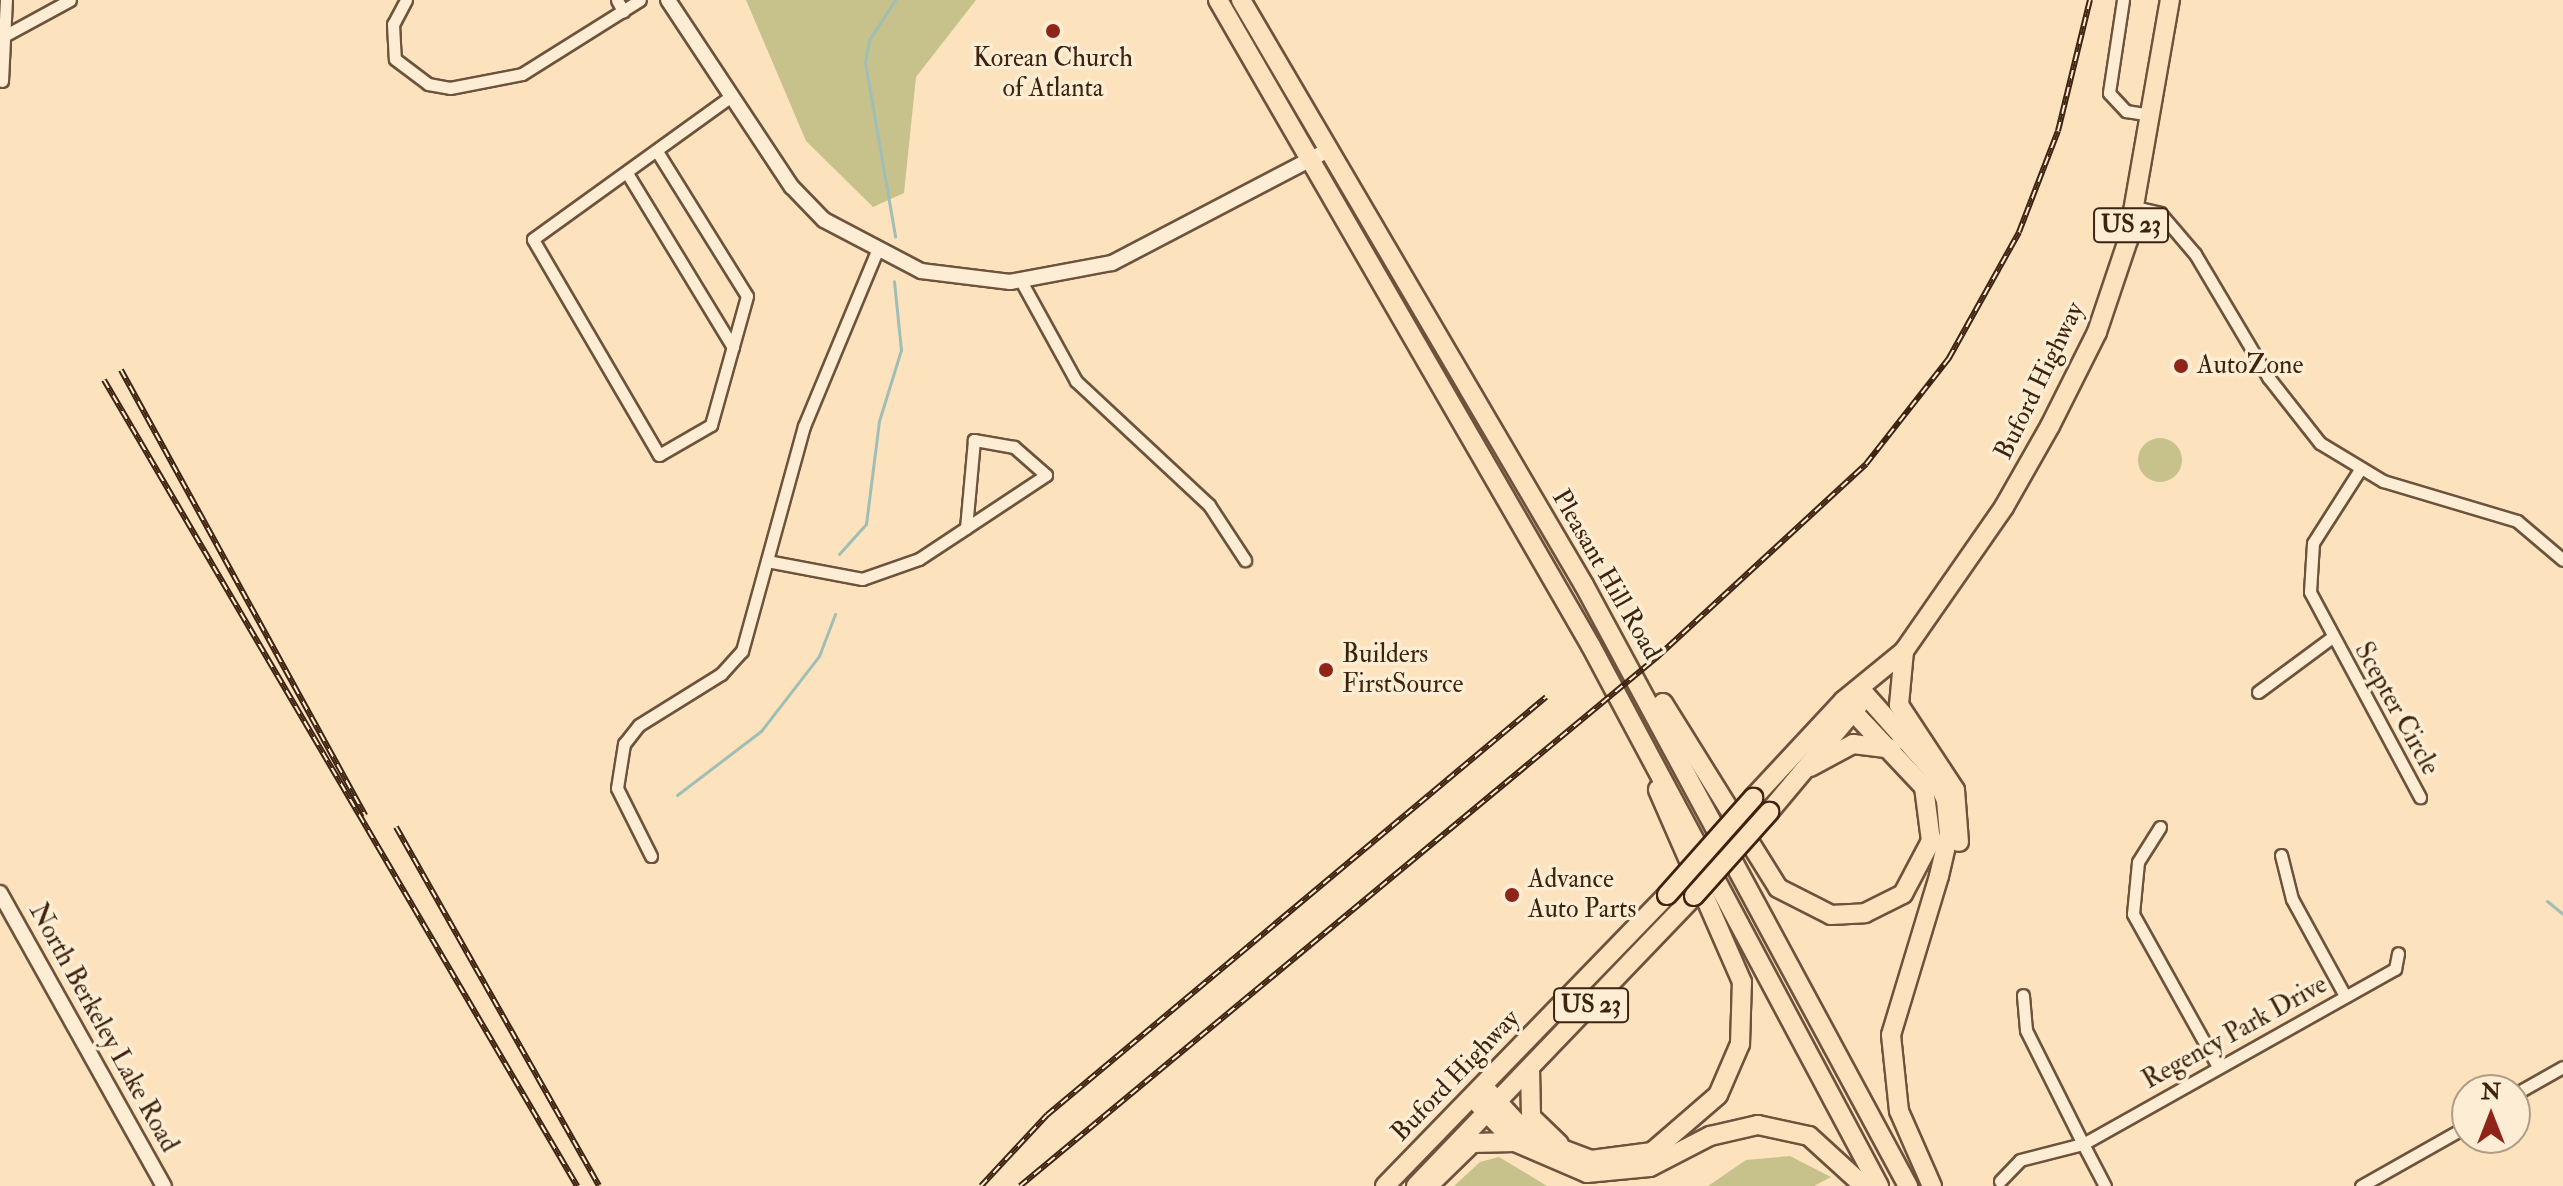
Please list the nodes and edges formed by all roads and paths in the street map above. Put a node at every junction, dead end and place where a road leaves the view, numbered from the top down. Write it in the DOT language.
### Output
graph roads {
  1 [pos="6,0"];
  2 [pos="70,0"];
  3 [pos="406,0"];
  4 [pos="640,0"];
  5 [pos="668,0"];
  6 [pos="1218,0"];
  7 [pos="1241,0"];
  8 [pos="2123,0"];
  9 [pos="2170,0"];
  10 [pos="620,5"];
  11 [pos="4,36"];
  12 [pos="2,81"];
  13 [pos="731,96"];
  14 [pos="2154,116"];
  15 [pos="1328,150"];
  16 [pos="658,153"];
  17 [pos="1310,159"];
  18 [pos="627,173"];
  19 [pos="2135,207"];
  20 [pos="877,251"];
  21 [pos="1021,281"];
  22 [pos="733,347"];
  23 [pos="2359,471"];
  24 [pos="966,528"];
  25 [pos="1245,560"];
  26 [pos="2563,560"];
  27 [pos="767,561"];
  28 [pos="1584,585"];
  29 [pos="2331,638"];
  30 [pos="1591,646"];
  31 [pos="1904,651"];
  32 [pos="1863,692"];
  33 [pos="2258,692"];
  34 [pos="1843,701"];
  35 [pos="1858,714"];
  36 [pos="1894,750"];
  37 [pos="1810,767"];
  38 [pos="2420,797"];
  39 [pos="2160,827"];
  40 [pos="2281,855"];
  41 [pos="651,856"];
  42 [pos="0,893"];
  43 [pos="2398,953"];
  44 [pos="1903,986"];
  45 [pos="2023,995"];
  46 [pos="2345,996"];
  47 [pos="2218,1067"];
  48 [pos="2563,1067"];
  49 [pos="1530,1068"];
  50 [pos="2531,1085"];
  51 [pos="1478,1092"];
  52 [pos="1493,1108"];
  53 [pos="1691,1125"];
  54 [pos="2451,1135"];
  55 [pos="1515,1142"];
  56 [pos="2083,1144"];
  57 [pos="2000,1181"];
  58 [pos="164,1186"];
  59 [pos="1385,1186"];
  60 [pos="1416,1186"];
  61 [pos="1428,1186"];
  62 [pos="1864,1186"];
  63 [pos="1879,1186"];
  64 [pos="1908,1186"];
  65 [pos="1932,1186"];
  66 [pos="2105,1186"];
  67 [pos="2361,1186"];
  1 -- 11 [label="street"];
  2 -- 11 [label="street"];
  3 -- 10 [label="street"];
  4 -- 10 [label="street"];
  5 -- 13 [label="street"];
  6 -- 17 [label="main road, Pleasant Hill Road"];
  7 -- 15 [label="main road, Pleasant Hill Road"];
  8 -- 14 [label="street"];
  9 -- 14 [label="main road, Buford Highway / US 23"];
  11 -- 12 [label="street"];
  13 -- 16 [label="street"];
  13 -- 20 [label="street"];
  14 -- 19 [label="main road, Buford Highway / US 23"];
  15 -- 17 [label="street"];
  15 -- 28 [label="main road, Pleasant Hill Road"];
  16 -- 18 [label="street"];
  16 -- 22 [label="street"];
  17 -- 21 [label="street"];
  17 -- 30 [label="main road, Pleasant Hill Road"];
  18 -- 22 [label="street"];
  18 -- 22 [label="street"];
  19 -- 23 [label="street"];
  19 -- 31 [label="main road, Buford Highway / US 23"];
  20 -- 21 [label="street"];
  20 -- 27 [label="street"];
  21 -- 25 [label="street"];
  23 -- 26 [label="street"];
  23 -- 29 [label="street"];
  24 -- 24 [label="street"];
  24 -- 27 [label="street"];
  27 -- 41 [label="street"];
  28 -- 36 [label="main road"];
  28 -- 64 [label="main road, Pleasant Hill Road"];
  29 -- 33 [label="street, Scepter Circle"];
  29 -- 38 [label="street, Scepter Circle"];
  30 -- 53 [label="main road"];
  30 -- 63 [label="main road, Pleasant Hill Road"];
  31 -- 32 [label="main road, Buford Highway / US 23"];
  31 -- 44 [label="main road"];
  32 -- 34 [label="main road, Buford Highway / US 23"];
  32 -- 35 [label="main road, Buford Highway / US 23"];
  32 -- 44 [label="main road"];
  34 -- 35 [label="main road"];
  34 -- 51 [label="main road, Buford Highway / US 23, bridge"];
  35 -- 36 [label="main road"];
  35 -- 37 [label="main road, Buford Highway / US 23"];
  36 -- 37 [label="main road"];
  37 -- 49 [label="main road, Buford Highway / US 23, bridge"];
  39 -- 47 [label="street"];
  40 -- 46 [label="street"];
  42 -- 58 [label="street, North Berkeley Lake Road"];
  43 -- 46 [label="street, Regency Park Drive"];
  44 -- 65 [label="main road"];
  45 -- 56 [label="street"];
  46 -- 47 [label="street, Regency Park Drive"];
  47 -- 56 [label="street, Regency Park Drive"];
  48 -- 50 [label="street"];
  49 -- 52 [label="main road, Buford Highway / US 23"];
  49 -- 53 [label="main road"];
  51 -- 52 [label="main road"];
  51 -- 59 [label="main road, Buford Highway / US 23"];
  52 -- 53 [label="main road"];
  52 -- 55 [label="main road"];
  52 -- 60 [label="main road, Buford Highway / US 23"];
  54 -- 67 [label="street"];
  55 -- 61 [label="main road"];
  55 -- 62 [label="main road"];
  56 -- 57 [label="street, Regency Park Drive"];
  56 -- 66 [label="street"];
}
